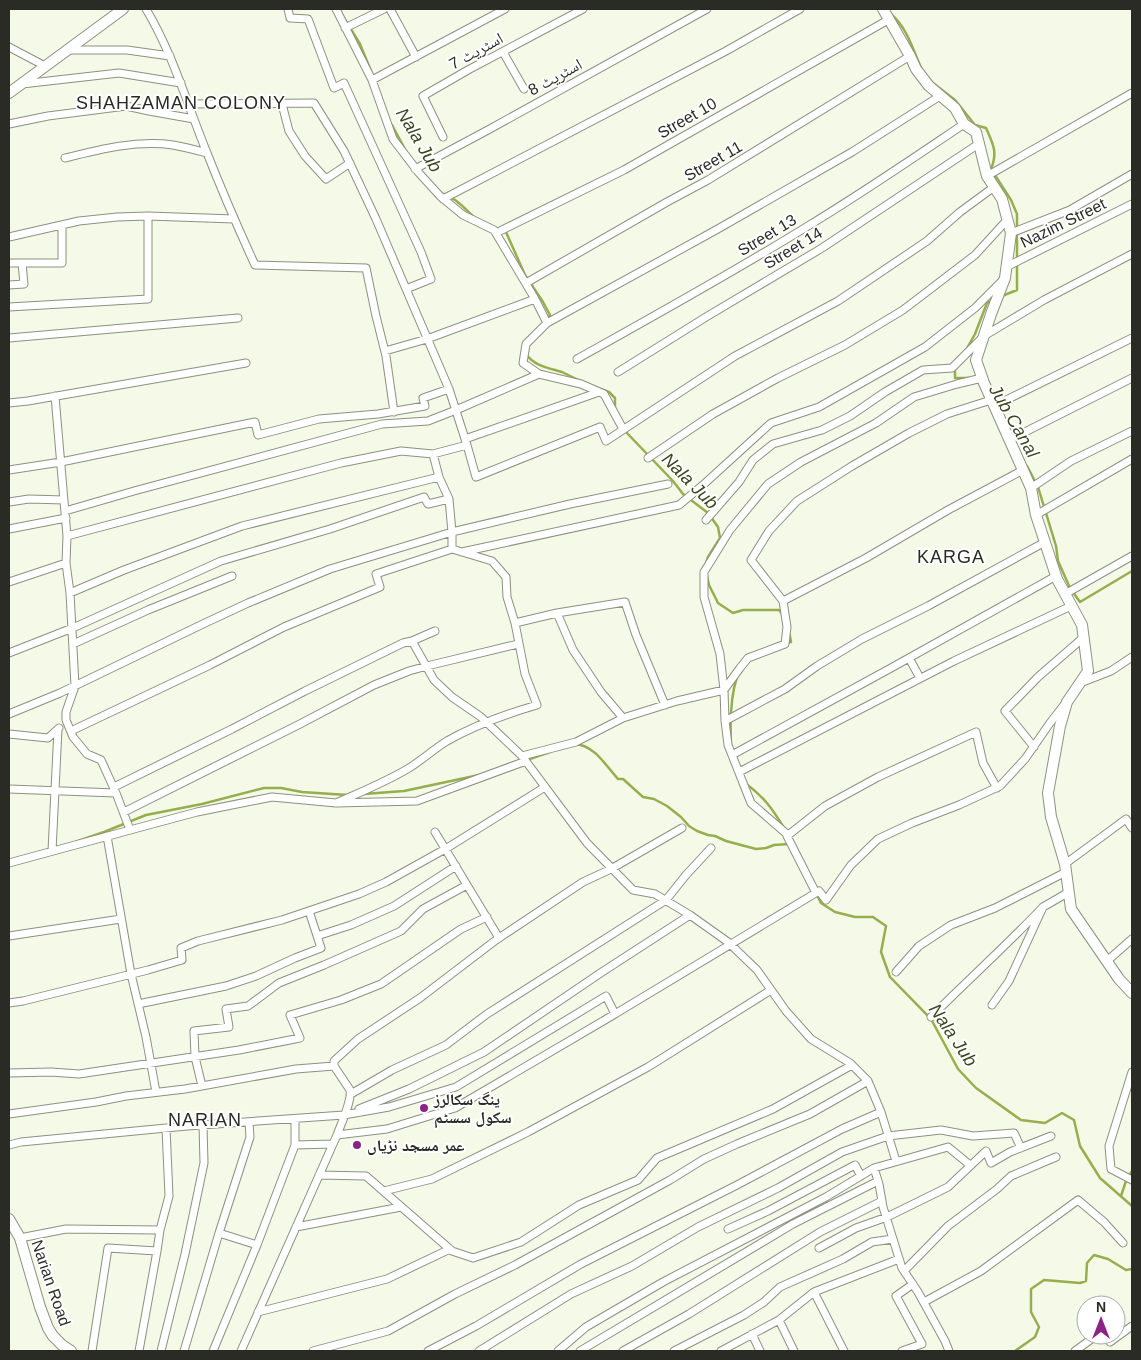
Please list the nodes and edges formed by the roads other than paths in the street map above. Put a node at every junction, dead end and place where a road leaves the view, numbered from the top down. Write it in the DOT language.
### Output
graph roads {
  1 [pos="122,9"];
  2 [pos="146,9"];
  3 [pos="288,9"];
  4 [pos="336,9"];
  5 [pos="384,9"];
  6 [pos="390,9"];
  7 [pos="505,9"];
  8 [pos="583,9"];
  9 [pos="707,9"];
  10 [pos="800,9"];
  11 [pos="883,9"];
  12 [pos="888,20"];
  13 [pos="345,28"];
  14 [pos="9,47"];
  15 [pos="66,50"];
  16 [pos="503,52"];
  17 [pos="170,56"];
  18 [pos="910,56"];
  19 [pos="416,57"];
  20 [pos="45,66"];
  21 [pos="372,80"];
  22 [pos="181,83"];
  23 [pos="22,84"];
  24 [pos="524,89"];
  25 [pos="9,93"];
  26 [pos="1132,93"];
  27 [pos="940,96"];
  28 [pos="188,104"];
  29 [pos="282,104"];
  30 [pos="194,119"];
  31 [pos="9,124"];
  32 [pos="964,124"];
  33 [pos="443,137"];
  34 [pos="980,143"];
  35 [pos="207,153"];
  36 [pos="65,158"];
  37 [pos="350,163"];
  38 [pos="415,169"];
  39 [pos="1132,174"];
  40 [pos="987,176"];
  41 [pos="994,187"];
  42 [pos="443,199"];
  43 [pos="1132,204"];
  44 [pos="148,216"];
  45 [pos="234,219"];
  46 [pos="1007,220"];
  47 [pos="62,225"];
  48 [pos="496,233"];
  49 [pos="1011,233"];
  50 [pos="9,237"];
  51 [pos="1132,254"];
  52 [pos="22,263"];
  53 [pos="9,264"];
  54 [pos="1006,267"];
  55 [pos="1005,278"];
  56 [pos="526,283"];
  57 [pos="9,285"];
  58 [pos="406,289"];
  59 [pos="535,299"];
  60 [pos="9,307"];
  61 [pos="238,318"];
  62 [pos="547,323"];
  63 [pos="984,336"];
  64 [pos="9,338"];
  65 [pos="427,338"];
  66 [pos="1132,338"];
  67 [pos="385,351"];
  68 [pos="577,359"];
  69 [pos="246,363"];
  70 [pos="618,372"];
  71 [pos="539,374"];
  72 [pos="982,378"];
  73 [pos="1132,378"];
  74 [pos="449,389"];
  75 [pos="599,392"];
  76 [pos="55,396"];
  77 [pos="9,403"];
  78 [pos="993,403"];
  79 [pos="456,410"];
  80 [pos="394,412"];
  81 [pos="623,430"];
  82 [pos="1132,431"];
  83 [pos="1009,440"];
  84 [pos="466,442"];
  85 [pos="433,454"];
  86 [pos="648,458"];
  87 [pos="1132,459"];
  88 [pos="61,462"];
  89 [pos="9,470"];
  90 [pos="1023,470"];
  91 [pos="439,477"];
  92 [pos="668,484"];
  93 [pos="1031,488"];
  94 [pos="449,499"];
  95 [pos="64,500"];
  96 [pos="9,502"];
  97 [pos="65,514"];
  98 [pos="1036,515"];
  99 [pos="706,520"];
  100 [pos="9,529"];
  101 [pos="452,532"];
  102 [pos="67,536"];
  103 [pos="1045,542"];
  104 [pos="452,549"];
  105 [pos="462,552"];
  106 [pos="1132,556"];
  107 [pos="66,563"];
  108 [pos="232,576"];
  109 [pos="1056,576"];
  110 [pos="9,582"];
  111 [pos="70,593"];
  112 [pos="1065,594"];
  113 [pos="783,601"];
  114 [pos="1071,606"];
  115 [pos="557,613"];
  116 [pos="515,623"];
  117 [pos="72,628"];
  118 [pos="436,631"];
  119 [pos="1084,637"];
  120 [pos="412,641"];
  121 [pos="73,644"];
  122 [pos="518,644"];
  123 [pos="9,653"];
  124 [pos="910,658"];
  125 [pos="1132,658"];
  126 [pos="426,666"];
  127 [pos="920,678"];
  128 [pos="1080,683"];
  129 [pos="75,686"];
  130 [pos="724,690"];
  131 [pos="1067,702"];
  132 [pos="665,704"];
  133 [pos="9,714"];
  134 [pos="623,718"];
  135 [pos="66,720"];
  136 [pos="725,721"];
  137 [pos="486,722"];
  138 [pos="58,729"];
  139 [pos="70,731"];
  140 [pos="9,734"];
  141 [pos="1034,747"];
  142 [pos="732,755"];
  143 [pos="524,758"];
  144 [pos="739,772"];
  145 [pos="545,787"];
  146 [pos="997,788"];
  147 [pos="9,789"];
  148 [pos="115,790"];
  149 [pos="55,792"];
  150 [pos="336,803"];
  151 [pos="124,812"];
  152 [pos="1129,817"];
  153 [pos="135,828"];
  154 [pos="682,828"];
  155 [pos="1132,828"];
  156 [pos="435,832"];
  157 [pos="788,835"];
  158 [pos="107,836"];
  159 [pos="711,848"];
  160 [pos="445,849"];
  161 [pos="52,851"];
  162 [pos="9,863"];
  163 [pos="456,866"];
  164 [pos="1065,868"];
  165 [pos="611,869"];
  166 [pos="467,885"];
  167 [pos="1069,892"];
  168 [pos="816,893"];
  169 [pos="666,900"];
  170 [pos="1043,907"];
  171 [pos="309,911"];
  172 [pos="690,915"];
  173 [pos="487,917"];
  174 [pos="122,919"];
  175 [pos="9,936"];
  176 [pos="317,936"];
  177 [pos="499,938"];
  178 [pos="1132,939"];
  179 [pos="730,944"];
  180 [pos="1107,962"];
  181 [pos="896,972"];
  182 [pos="131,974"];
  183 [pos="772,990"];
  184 [pos="1132,993"];
  185 [pos="9,1003"];
  186 [pos="138,1004"];
  187 [pos="992,1005"];
  188 [pos="615,1014"];
  189 [pos="931,1017"];
  190 [pos="195,1057"];
  191 [pos="151,1064"];
  192 [pos="852,1065"];
  193 [pos="334,1066"];
  194 [pos="1132,1072"];
  195 [pos="9,1073"];
  196 [pos="868,1081"];
  197 [pos="202,1086"];
  198 [pos="156,1092"];
  199 [pos="351,1094"];
  200 [pos="881,1112"];
  201 [pos="9,1114"];
  202 [pos="344,1115"];
  203 [pos="295,1119"];
  204 [pos="250,1122"];
  205 [pos="203,1125"];
  206 [pos="166,1128"];
  207 [pos="337,1135"];
  208 [pos="888,1136"];
  209 [pos="1051,1136"];
  210 [pos="333,1144"];
  211 [pos="9,1145"];
  212 [pos="296,1145"];
  213 [pos="1021,1148"];
  214 [pos="1056,1157"];
  215 [pos="896,1161"];
  216 [pos="970,1165"];
  217 [pos="874,1168"];
  218 [pos="319,1175"];
  219 [pos="861,1176"];
  220 [pos="1132,1180"];
  221 [pos="878,1181"];
  222 [pos="384,1191"];
  223 [pos="882,1201"];
  224 [pos="401,1207"];
  225 [pos="887,1217"];
  226 [pos="9,1219"];
  227 [pos="296,1227"];
  228 [pos="728,1229"];
  229 [pos="160,1230"];
  230 [pos="219,1233"];
  231 [pos="20,1238"];
  232 [pos="893,1238"];
  233 [pos="1123,1243"];
  234 [pos="257,1245"];
  235 [pos="819,1248"];
  236 [pos="450,1249"];
  237 [pos="157,1251"];
  238 [pos="899,1259"];
  239 [pos="904,1271"];
  240 [pos="912,1284"];
  241 [pos="814,1292"];
  242 [pos="924,1302"];
  243 [pos="258,1312"];
  244 [pos="779,1320"];
  245 [pos="752,1334"];
  246 [pos="906,1350"];
  247 [pos="71,1351"];
  248 [pos="92,1351"];
  249 [pos="139,1351"];
  250 [pos="161,1351"];
  251 [pos="184,1351"];
  252 [pos="213,1351"];
  253 [pos="240,1351"];
  254 [pos="313,1351"];
  255 [pos="428,1351"];
  256 [pos="479,1351"];
  257 [pos="558,1351"];
  258 [pos="580,1351"];
  259 [pos="623,1351"];
  260 [pos="674,1351"];
  261 [pos="721,1351"];
  262 [pos="760,1351"];
  263 [pos="794,1351"];
  264 [pos="844,1351"];
  265 [pos="949,1351"];
  1 -- 15 [label="street"];
  2 -- 17 [label="street"];
  3 -- 58 [label="street"];
  4 -- 13 [label="street"];
  5 -- 13 [label="street"];
  6 -- 19 [label="street"];
  7 -- 19 [label="street"];
  8 -- 16 [label="street, اسٹریٹ 7"];
  9 -- 38 [label="street, اسٹریٹ 8"];
  10 -- 42 [label="street"];
  11 -- 12 [label="street"];
  12 -- 18 [label="street"];
  12 -- 48 [label="street, Street 10"];
  13 -- 21 [label="street"];
  14 -- 20 [label="street"];
  15 -- 17 [label="street"];
  15 -- 20 [label="street"];
  16 -- 24 [label="street"];
  16 -- 33 [label="street, اسٹریٹ 7"];
  17 -- 22 [label="street"];
  18 -- 27 [label="street"];
  18 -- 56 [label="street, Street 11"];
  19 -- 21 [label="street"];
  20 -- 23 [label="street"];
  21 -- 38 [label="street"];
  22 -- 23 [label="street"];
  22 -- 28 [label="street"];
  23 -- 25 [label="street"];
  26 -- 40 [label="street"];
  27 -- 32 [label="street"];
  27 -- 62 [label="street"];
  28 -- 29 [label="street"];
  28 -- 30 [label="street"];
  29 -- 37 [label="street"];
  29 -- 37 [label="street"];
  30 -- 31 [label="street"];
  30 -- 35 [label="street"];
  32 -- 34 [label="street"];
  32 -- 68 [label="street, Street 13"];
  34 -- 40 [label="street"];
  34 -- 70 [label="street, Street 14"];
  35 -- 36 [label="street"];
  35 -- 45 [label="street"];
  37 -- 58 [label="street"];
  38 -- 42 [label="street"];
  39 -- 49 [label="street"];
  40 -- 41 [label="street"];
  41 -- 46 [label="street"];
  41 -- 81 [label="street"];
  42 -- 48 [label="street"];
  43 -- 54 [label="street, Nazim Street"];
  44 -- 45 [label="street"];
  44 -- 47 [label="street"];
  44 -- 60 [label="street"];
  45 -- 67 [label="street"];
  46 -- 49 [label="street"];
  46 -- 86 [label="street"];
  47 -- 50 [label="street"];
  47 -- 52 [label="street"];
  48 -- 56 [label="street"];
  49 -- 54 [label="street"];
  51 -- 63 [label="street"];
  52 -- 53 [label="street"];
  52 -- 57 [label="street"];
  54 -- 55 [label="street"];
  55 -- 63 [label="street"];
  55 -- 105 [label="street"];
  56 -- 59 [label="street"];
  58 -- 65 [label="street"];
  59 -- 62 [label="street"];
  59 -- 65 [label="street"];
  61 -- 64 [label="street"];
  62 -- 71 [label="street"];
  63 -- 72 [label="street"];
  63 -- 99 [label="street"];
  65 -- 67 [label="street"];
  65 -- 74 [label="street"];
  66 -- 78 [label="street"];
  67 -- 80 [label="street"];
  69 -- 76 [label="street"];
  71 -- 75 [label="street"];
  71 -- 79 [label="street"];
  72 -- 78 [label="street"];
  72 -- 130 [label="street"];
  73 -- 83 [label="street"];
  74 -- 79 [label="street"];
  74 -- 80 [label="street"];
  75 -- 81 [label="street"];
  75 -- 84 [label="street"];
  76 -- 77 [label="street"];
  76 -- 88 [label="street"];
  78 -- 83 [label="street"];
  78 -- 113 [label="street"];
  79 -- 84 [label="street"];
  79 -- 97 [label="street"];
  80 -- 88 [label="street"];
  81 -- 84 [label="street"];
  82 -- 93 [label="street"];
  83 -- 90 [label="street"];
  84 -- 85 [label="street"];
  85 -- 91 [label="street"];
  85 -- 102 [label="street"];
  87 -- 98 [label="street"];
  88 -- 89 [label="street"];
  88 -- 95 [label="street"];
  90 -- 93 [label="street"];
  90 -- 113 [label="street"];
  91 -- 94 [label="street"];
  91 -- 111 [label="street"];
  92 -- 101 [label="street"];
  93 -- 98 [label="street"];
  94 -- 101 [label="street"];
  94 -- 117 [label="street"];
  95 -- 96 [label="street"];
  95 -- 97 [label="street"];
  97 -- 100 [label="street"];
  97 -- 102 [label="street"];
  98 -- 103 [label="street"];
  101 -- 104 [label="street"];
  101 -- 129 [label="street"];
  102 -- 107 [label="street"];
  103 -- 109 [label="street"];
  103 -- 136 [label="street"];
  104 -- 105 [label="street"];
  104 -- 139 [label="street"];
  105 -- 116 [label="street"];
  106 -- 112 [label="street"];
  107 -- 110 [label="street"];
  107 -- 111 [label="street"];
  108 -- 121 [label="street"];
  109 -- 112 [label="street"];
  109 -- 124 [label="street"];
  111 -- 117 [label="street"];
  112 -- 114 [label="street"];
  113 -- 130 [label="street"];
  114 -- 119 [label="street"];
  114 -- 127 [label="street"];
  115 -- 116 [label="street"];
  115 -- 132 [label="street"];
  115 -- 134 [label="street"];
  116 -- 122 [label="street"];
  117 -- 121 [label="street"];
  117 -- 123 [label="street"];
  118 -- 120 [label="street"];
  119 -- 128 [label="street"];
  119 -- 141 [label="street"];
  120 -- 126 [label="street"];
  120 -- 148 [label="street"];
  121 -- 129 [label="street"];
  122 -- 126 [label="street"];
  122 -- 137 [label="street"];
  124 -- 127 [label="street"];
  124 -- 142 [label="street"];
  125 -- 128 [label="street"];
  126 -- 137 [label="street"];
  126 -- 151 [label="street"];
  127 -- 144 [label="street"];
  128 -- 131 [label="street"];
  129 -- 133 [label="street"];
  129 -- 135 [label="street"];
  130 -- 132 [label="street"];
  130 -- 136 [label="street"];
  131 -- 141 [label="street"];
  131 -- 164 [label="street"];
  132 -- 134 [label="street"];
  134 -- 143 [label="street"];
  135 -- 138 [label="street"];
  135 -- 139 [label="street"];
  136 -- 142 [label="street"];
  137 -- 143 [label="street"];
  137 -- 150 [label="street"];
  138 -- 140 [label="street"];
  138 -- 149 [label="street"];
  139 -- 148 [label="street"];
  141 -- 146 [label="street"];
  142 -- 144 [label="street"];
  143 -- 145 [label="street"];
  143 -- 150 [label="street"];
  144 -- 157 [label="street"];
  145 -- 160 [label="street"];
  145 -- 165 [label="street"];
  146 -- 157 [label="street"];
  146 -- 168 [label="street"];
  147 -- 149 [label="street"];
  148 -- 149 [label="street"];
  148 -- 151 [label="street"];
  149 -- 161 [label="street"];
  150 -- 153 [label="street"];
  151 -- 153 [label="street"];
  152 -- 155 [label="street"];
  152 -- 164 [label="street"];
  153 -- 158 [label="street"];
  154 -- 165 [label="street"];
  156 -- 160 [label="street"];
  157 -- 168 [label="street"];
  158 -- 161 [label="street"];
  158 -- 174 [label="street"];
  159 -- 169 [label="street"];
  160 -- 163 [label="street"];
  160 -- 171 [label="street"];
  161 -- 162 [label="street"];
  163 -- 166 [label="street"];
  163 -- 176 [label="street"];
  164 -- 167 [label="street"];
  164 -- 181 [label="street"];
  165 -- 169 [label="street"];
  165 -- 177 [label="street"];
  166 -- 173 [label="street"];
  166 -- 190 [label="street"];
  167 -- 170 [label="street"];
  167 -- 180 [label="street"];
  168 -- 179 [label="street"];
  169 -- 172 [label="street"];
  169 -- 199 [label="street"];
  170 -- 187 [label="street"];
  170 -- 189 [label="street"];
  171 -- 176 [label="street"];
  171 -- 182 [label="street"];
  172 -- 179 [label="street"];
  172 -- 202 [label="street"];
  173 -- 177 [label="street"];
  173 -- 190 [label="street"];
  174 -- 175 [label="street"];
  174 -- 182 [label="street"];
  176 -- 186 [label="street"];
  177 -- 193 [label="street"];
  178 -- 180 [label="street"];
  179 -- 183 [label="street"];
  179 -- 188 [label="street"];
  180 -- 184 [label="street"];
  182 -- 185 [label="street"];
  182 -- 186 [label="street"];
  183 -- 192 [label="street"];
  183 -- 222 [label="street"];
  186 -- 191 [label="street"];
  188 -- 202 [label="street"];
  188 -- 207 [label="street"];
  190 -- 191 [label="street"];
  190 -- 197 [label="street"];
  191 -- 195 [label="street"];
  191 -- 198 [label="street"];
  192 -- 196 [label="street"];
  192 -- 236 [label="street"];
  193 -- 197 [label="street"];
  193 -- 199 [label="street"];
  194 -- 220 [label="street"];
  196 -- 200 [label="street"];
  196 -- 254 [label="street"];
  197 -- 198 [label="street"];
  198 -- 201 [label="street"];
  199 -- 202 [label="street"];
  200 -- 208 [label="street"];
  200 -- 255 [label="street"];
  202 -- 203 [label="street"];
  202 -- 207 [label="street"];
  203 -- 204 [label="street"];
  203 -- 212 [label="street"];
  204 -- 205 [label="street"];
  204 -- 230 [label="street"];
  205 -- 206 [label="street"];
  205 -- 250 [label="street"];
  206 -- 211 [label="street"];
  206 -- 229 [label="street"];
  207 -- 210 [label="street"];
  208 -- 213 [label="street"];
  208 -- 215 [label="street"];
  208 -- 256 [label="street"];
  209 -- 213 [label="street"];
  210 -- 212 [label="street"];
  210 -- 218 [label="street"];
  212 -- 234 [label="street"];
  213 -- 216 [label="street"];
  214 -- 239 [label="street"];
  215 -- 216 [label="street"];
  215 -- 217 [label="street"];
  216 -- 225 [label="street"];
  217 -- 219 [label="street"];
  217 -- 221 [label="street"];
  218 -- 222 [label="street"];
  218 -- 227 [label="street"];
  219 -- 228 [label="street"];
  219 -- 257 [label="street"];
  221 -- 223 [label="street"];
  221 -- 258 [label="street"];
  222 -- 224 [label="street"];
  223 -- 225 [label="street"];
  223 -- 259 [label="street"];
  224 -- 227 [label="street"];
  224 -- 236 [label="street"];
  225 -- 232 [label="street"];
  225 -- 235 [label="street"];
  226 -- 231 [label="street, Narian Road"];
  227 -- 243 [label="street"];
  229 -- 231 [label="street"];
  229 -- 237 [label="street"];
  230 -- 234 [label="street"];
  230 -- 251 [label="street"];
  231 -- 247 [label="street, Narian Road"];
  232 -- 238 [label="street"];
  232 -- 260 [label="street"];
  233 -- 242 [label="street"];
  234 -- 252 [label="street"];
  236 -- 243 [label="street"];
  237 -- 248 [label="street"];
  237 -- 249 [label="street"];
  238 -- 239 [label="street"];
  238 -- 241 [label="street"];
  239 -- 240 [label="street"];
  240 -- 242 [label="street"];
  240 -- 246 [label="street"];
  241 -- 244 [label="street"];
  241 -- 264 [label="street"];
  242 -- 265 [label="street"];
  243 -- 253 [label="street"];
  244 -- 245 [label="street"];
  244 -- 263 [label="street"];
  245 -- 261 [label="street"];
  245 -- 262 [label="street"];
}
